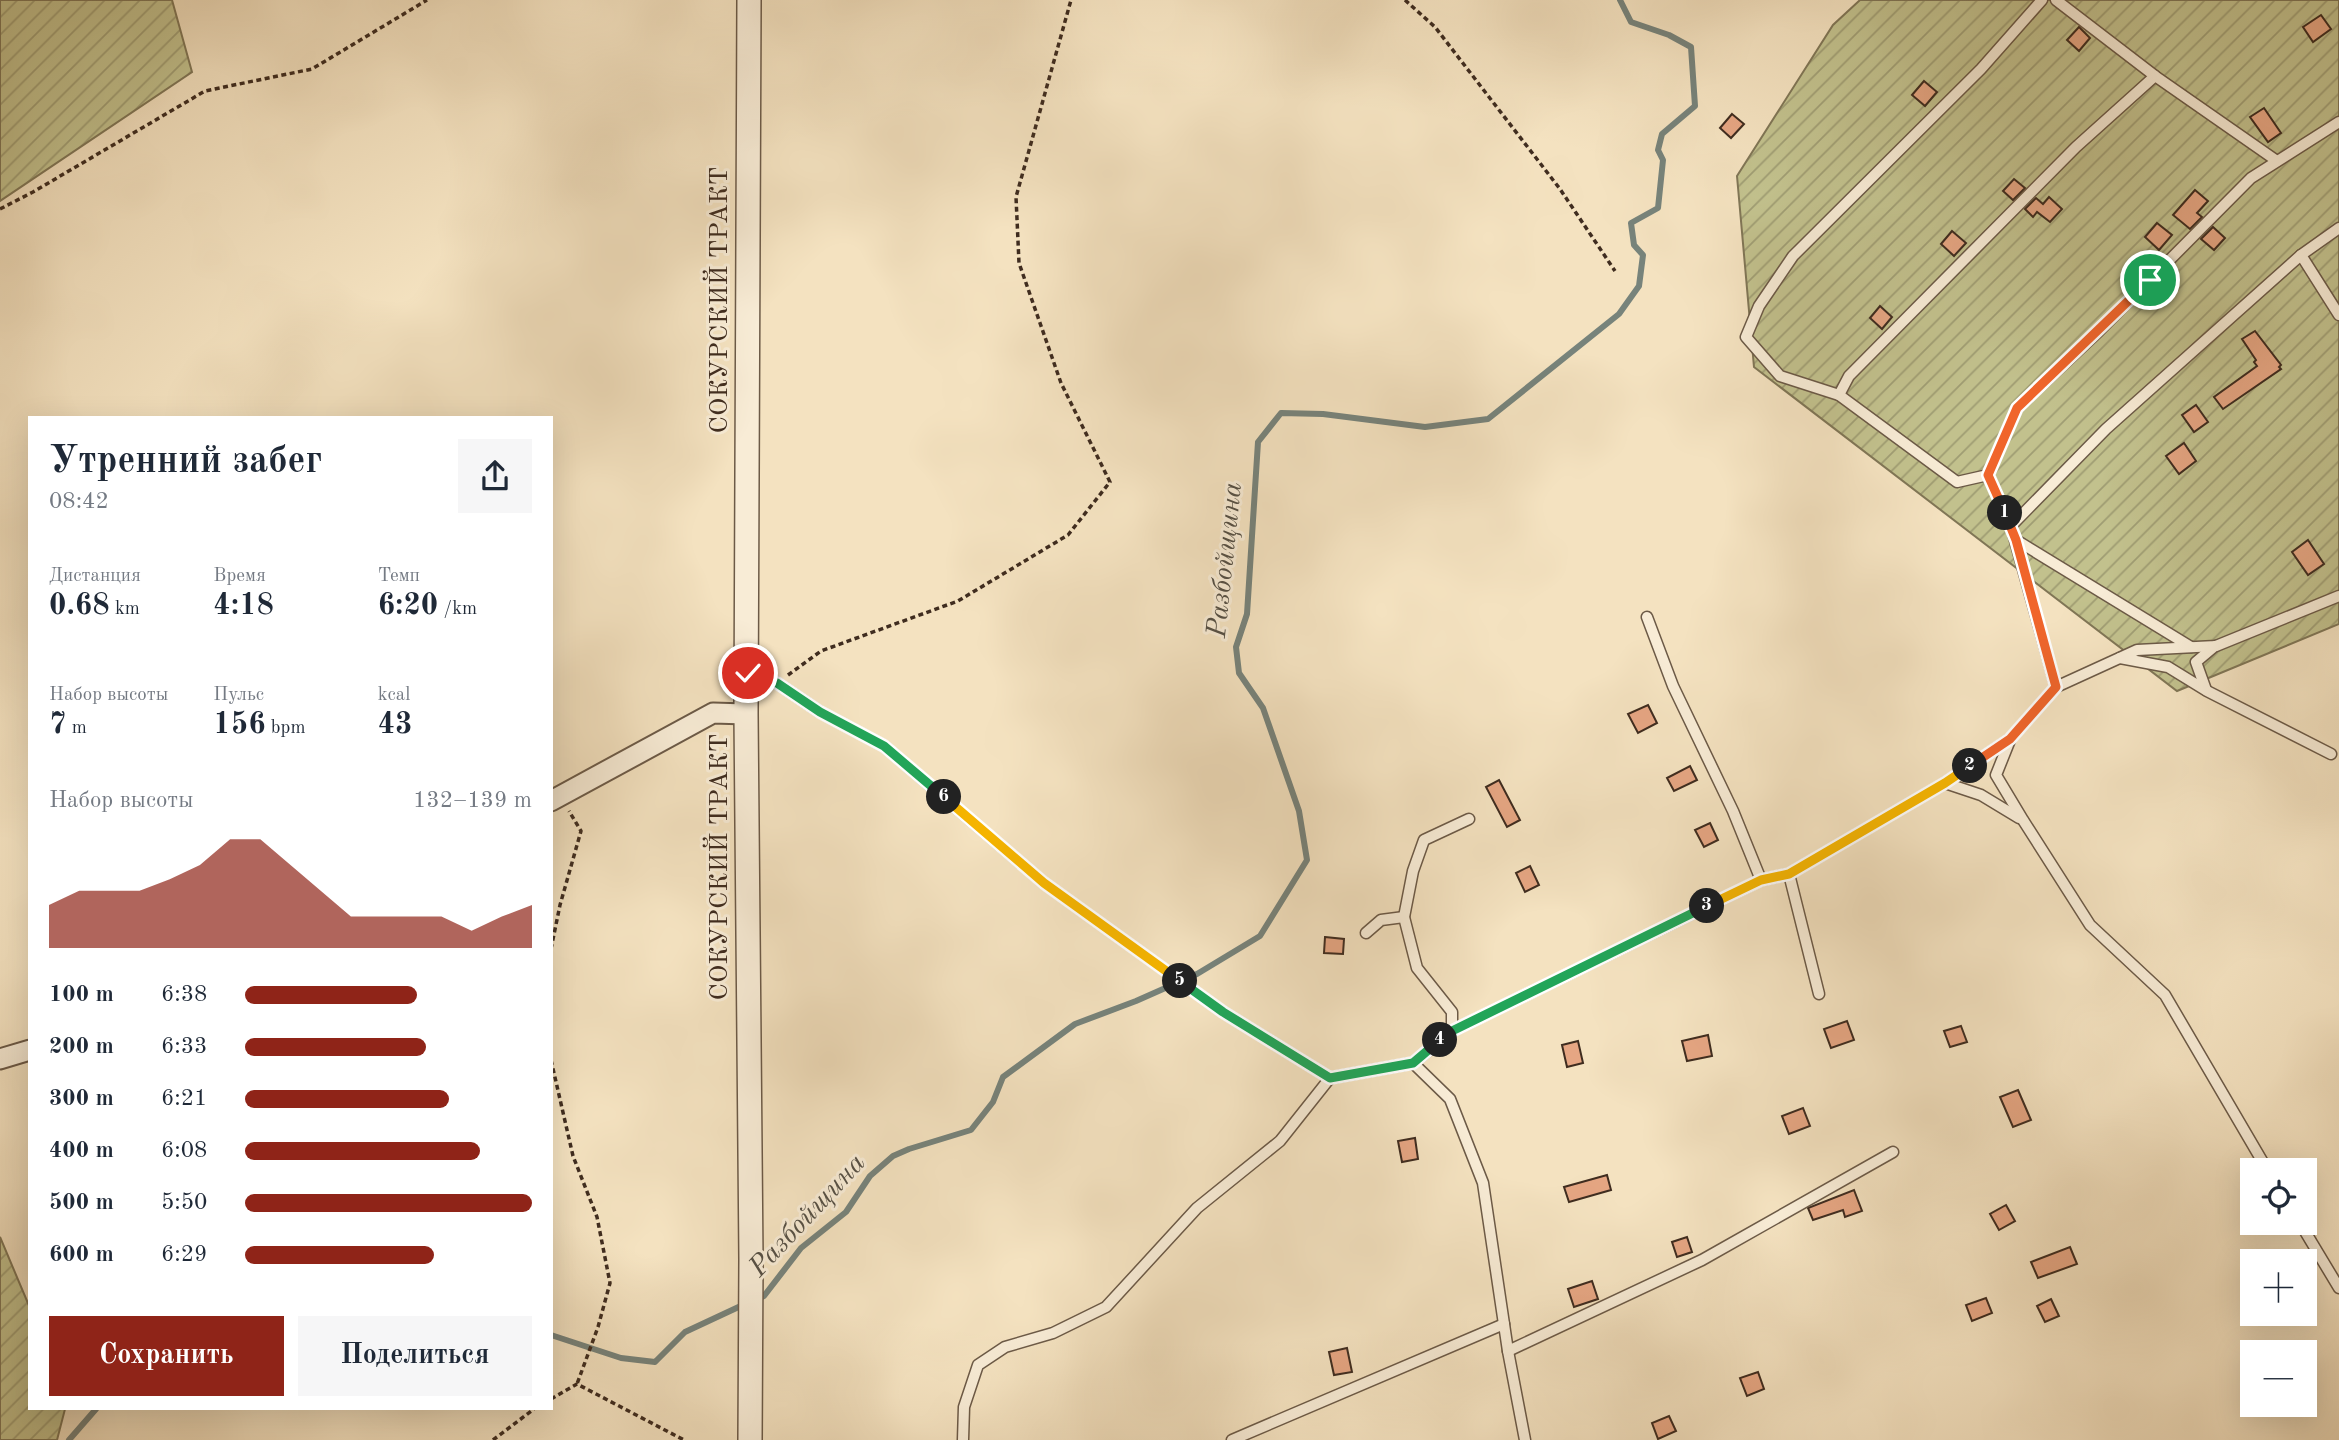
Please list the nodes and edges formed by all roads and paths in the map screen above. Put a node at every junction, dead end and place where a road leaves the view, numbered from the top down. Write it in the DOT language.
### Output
graph roads {
  1 [pos="427,0"];
  2 [pos="749,0"];
  3 [pos="1071,0"];
  4 [pos="1405,0"];
  5 [pos="2042,0"];
  6 [pos="2056,0"];
  7 [pos="2155,76"];
  8 [pos="2339,122"];
  9 [pos="2277,161"];
  10 [pos="0,209"];
  11 [pos="2339,228"];
  12 [pos="2301,255"];
  13 [pos="1615,271"];
  14 [pos="2339,315"];
  15 [pos="1839,395"];
  16 [pos="1988,475"];
  17 [pos="2011,526"];
  18 [pos="2016,540"];
  19 [pos="2339,596"];
  20 [pos="1647,617"];
  21 [pos="2216,646"];
  22 [pos="2192,647"];
  23 [pos="2119,658"];
  24 [pos="748,673"];
  25 [pos="777,683"];
  26 [pos="2056,687"];
  27 [pos="2207,691"];
  28 [pos="747,714"];
  29 [pos="2010,739"];
  30 [pos="2331,754"];
  31 [pos="1945,783"];
  32 [pos="556,798"];
  33 [pos="1469,819"];
  34 [pos="2023,821"];
  35 [pos="1789,874"];
  36 [pos="1761,880"];
  37 [pos="1404,917"];
  38 [pos="1366,933"];
  39 [pos="553,939"];
  40 [pos="1819,994"];
  41 [pos="1452,1031"];
  42 [pos="28,1051"];
  43 [pos="0,1059"];
  44 [pos="1413,1063"];
  45 [pos="553,1068"];
  46 [pos="1330,1078"];
  47 [pos="1892,1152"];
  48 [pos="2260,1158"];
  49 [pos="2307,1235"];
  50 [pos="2339,1288"];
  51 [pos="1504,1324"];
  52 [pos="1508,1351"];
  53 [pos="577,1384"];
  54 [pos="553,1398"];
  55 [pos="533,1410"];
  56 [pos="493,1440"];
  57 [pos="684,1440"];
  58 [pos="750,1440"];
  59 [pos="964,1440"];
  60 [pos="1232,1440"];
  61 [pos="1525,1440"];
  1 -- 10 [label="path"];
  2 -- 24 [label="street, СОКУРСКИЙ ТРАКТ"];
  3 -- 25 [label="path"];
  4 -- 13 [label="path"];
  5 -- 15 [label="lane"];
  6 -- 7 [label="lane"];
  7 -- 9 [label="lane"];
  7 -- 15 [label="lane"];
  8 -- 9 [label="lane"];
  9 -- 16 [label="lane"];
  11 -- 12 [label="lane"];
  12 -- 14 [label="lane"];
  12 -- 17 [label="lane"];
  15 -- 16 [label="lane"];
  16 -- 17 [label="lane"];
  17 -- 18 [label="lane"];
  18 -- 22 [label="lane"];
  18 -- 26 [label="lane"];
  19 -- 21 [label="lane"];
  20 -- 36 [label="lane"];
  21 -- 22 [label="lane"];
  21 -- 27 [label="lane"];
  22 -- 23 [label="lane"];
  23 -- 26 [label="lane"];
  23 -- 27 [label="lane"];
  24 -- 25 [label="lane"];
  24 -- 28 [label="street, СОКУРСКИЙ ТРАКТ"];
  25 -- 46 [label="lane"];
  26 -- 29 [label="lane"];
  27 -- 30 [label="lane"];
  28 -- 32 [label="street"];
  28 -- 58 [label="street, СОКУРСКИЙ ТРАКТ"];
  29 -- 31 [label="lane"];
  29 -- 34 [label="lane"];
  31 -- 34 [label="lane"];
  31 -- 35 [label="lane"];
  32 -- 39 [label="path"];
  33 -- 37 [label="lane"];
  34 -- 48 [label="lane"];
  35 -- 36 [label="lane"];
  35 -- 40 [label="lane"];
  36 -- 41 [label="lane"];
  37 -- 38 [label="lane"];
  37 -- 41 [label="lane"];
  41 -- 44 [label="lane"];
  42 -- 43 [label="street"];
  44 -- 46 [label="lane"];
  44 -- 51 [label="lane"];
  45 -- 53 [label="path"];
  46 -- 59 [label="lane"];
  47 -- 52 [label="lane"];
  49 -- 50 [label="lane"];
  51 -- 52 [label="lane"];
  51 -- 60 [label="lane"];
  52 -- 61 [label="lane"];
  53 -- 54 [label="path"];
  53 -- 57 [label="path"];
  55 -- 56 [label="path"];
}
